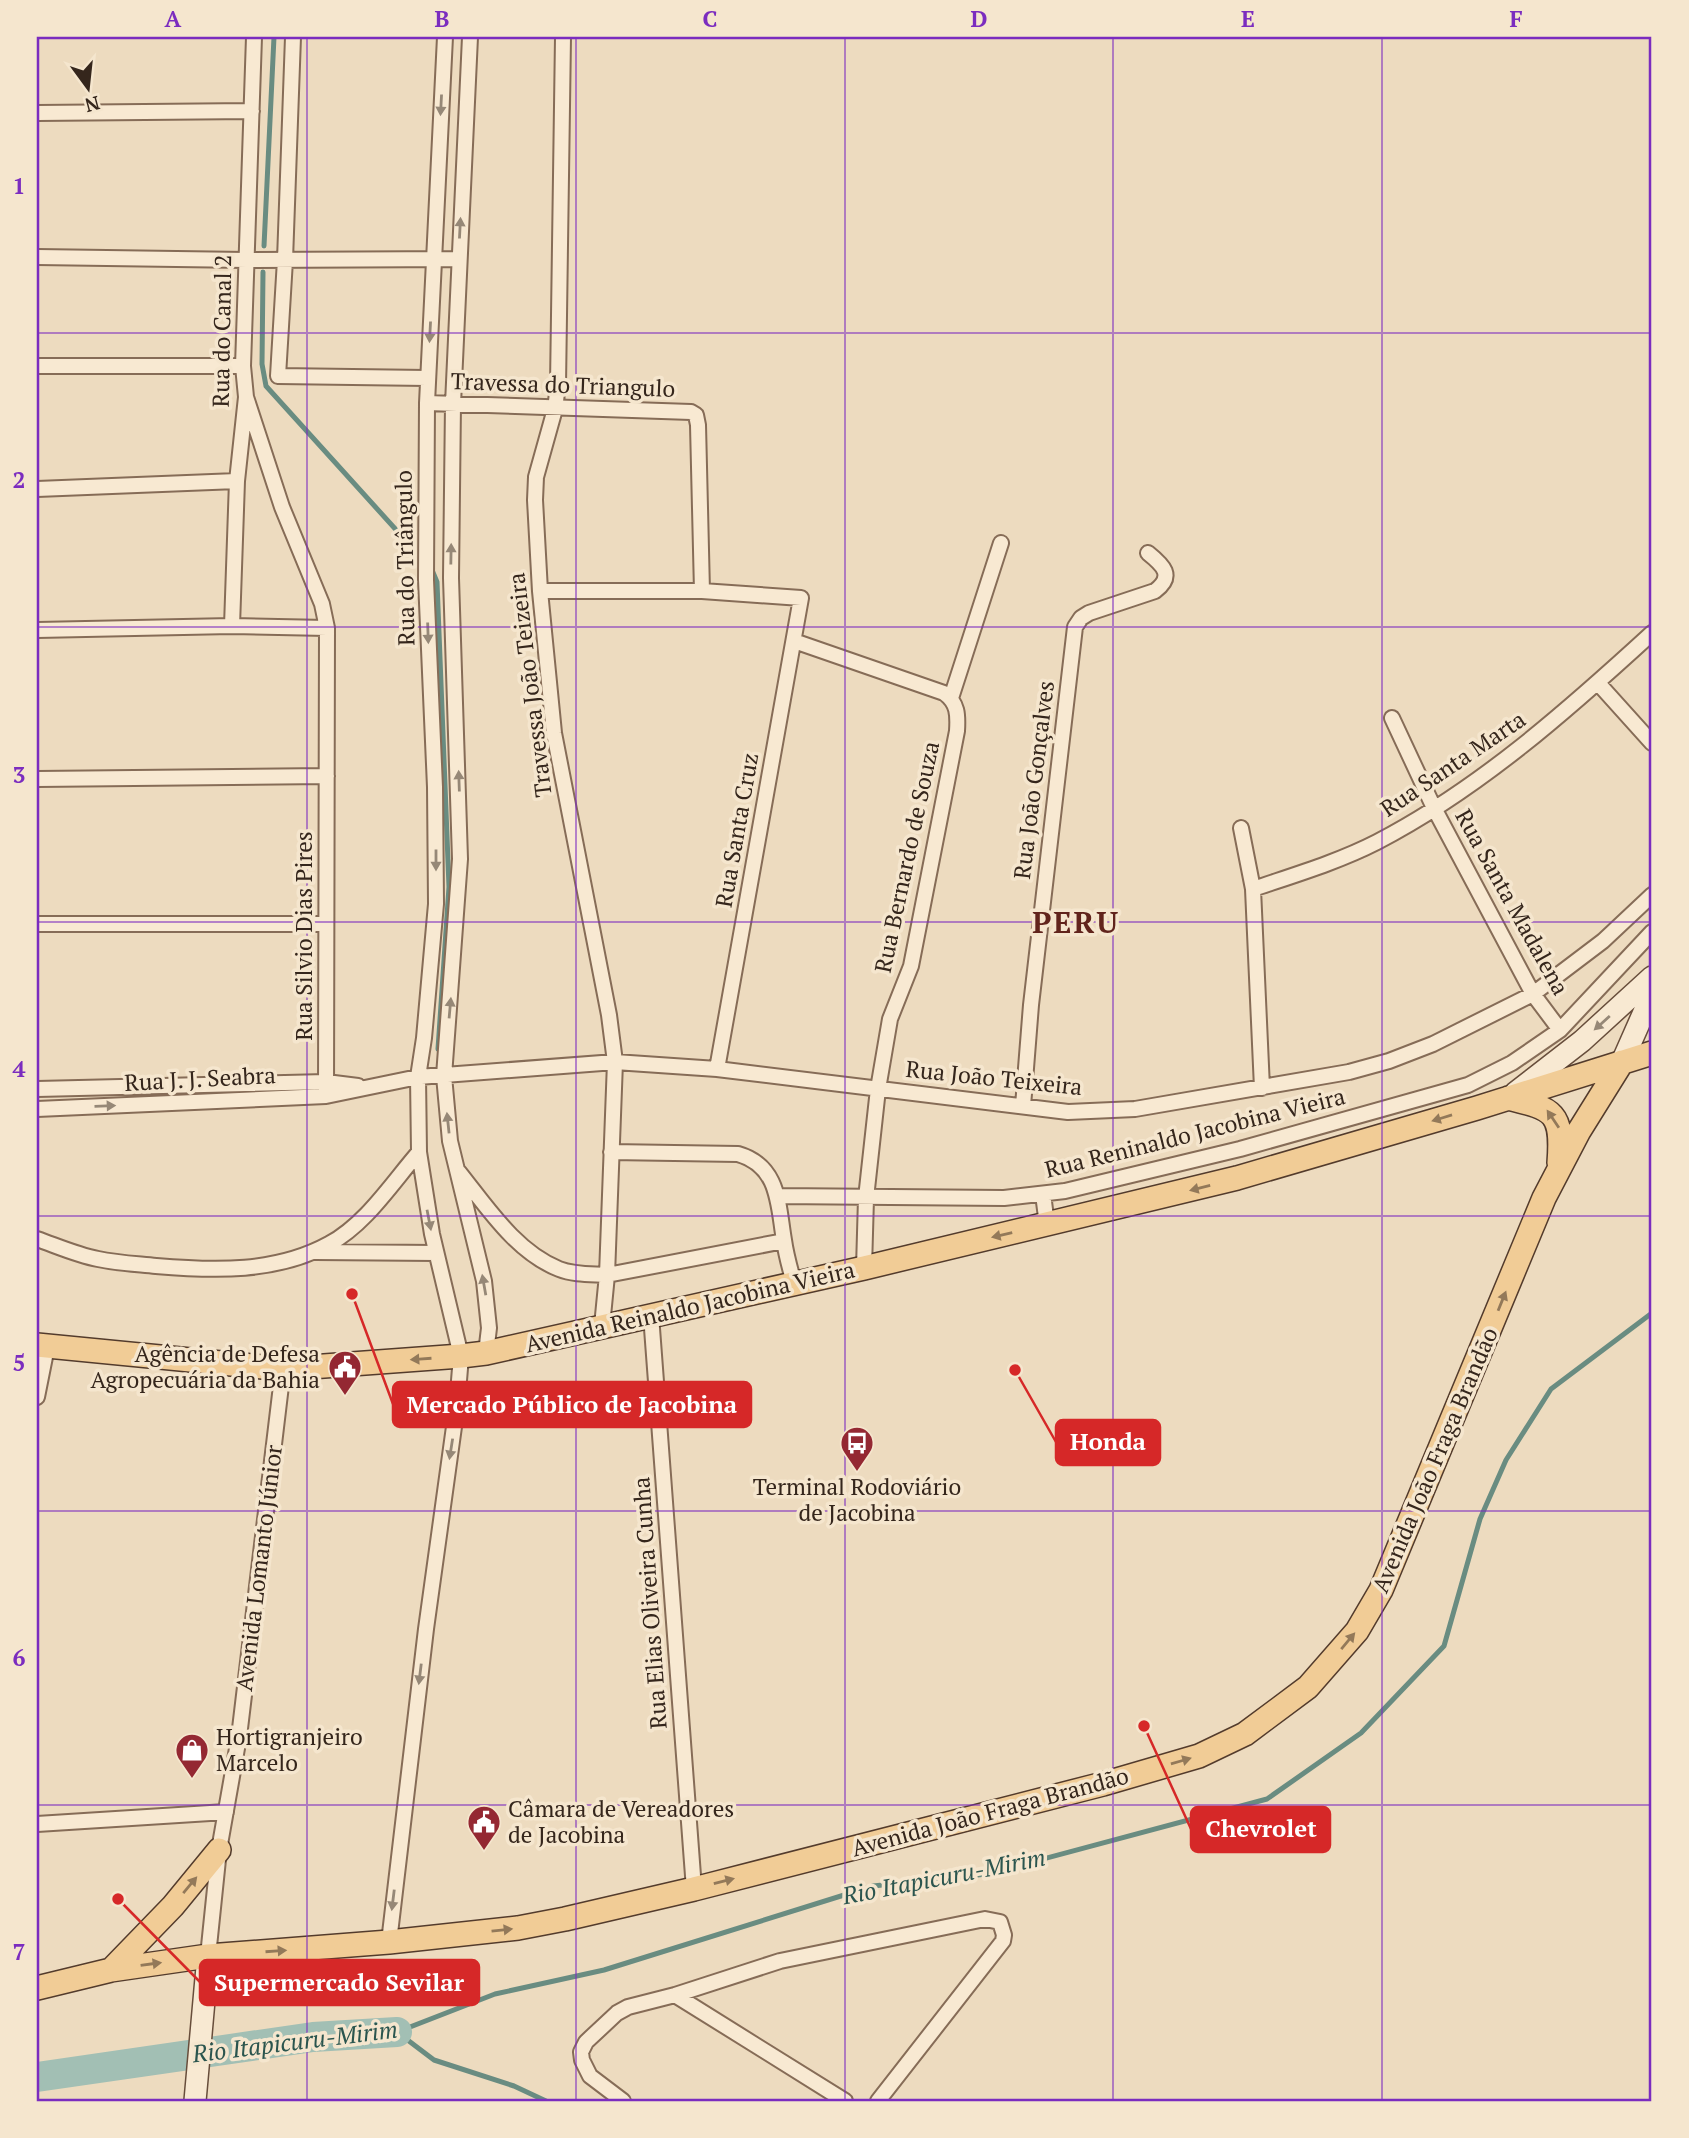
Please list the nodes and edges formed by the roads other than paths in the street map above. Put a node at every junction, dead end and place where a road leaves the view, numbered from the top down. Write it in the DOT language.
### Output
graph roads {
  1 [pos="254,37"];
  2 [pos="293,37"];
  3 [pos="445,37"];
  4 [pos="470,37"];
  5 [pos="563,37"];
  6 [pos="252,111"];
  7 [pos="37,113"];
  8 [pos="37,257"];
  9 [pos="434,258"];
  10 [pos="458,259"];
  11 [pos="246,260"];
  12 [pos="285,260"];
  13 [pos="37,366"];
  14 [pos="243,366"];
  15 [pos="427,378"];
  16 [pos="246,397"];
  17 [pos="427,403"];
  18 [pos="453,404"];
  19 [pos="555,408"];
  20 [pos="237,481"];
  21 [pos="37,489"];
  22 [pos="1001,544"];
  23 [pos="1148,553"];
  24 [pos="540,591"];
  25 [pos="702,591"];
  26 [pos="232,626"];
  27 [pos="327,628"];
  28 [pos="37,630"];
  29 [pos="1652,633"];
  30 [pos="794,641"];
  31 [pos="1598,683"];
  32 [pos="951,698"];
  33 [pos="1392,718"];
  34 [pos="1652,743"];
  35 [pos="327,776"];
  36 [pos="37,779"];
  37 [pos="1434,808"];
  38 [pos="1241,828"];
  39 [pos="1253,889"];
  40 [pos="1652,895"];
  41 [pos="37,924"];
  42 [pos="326,924"];
  43 [pos="1652,932"];
  44 [pos="1652,977"];
  45 [pos="1534,994"];
  46 [pos="1652,994"];
  47 [pos="1560,1030"];
  48 [pos="1652,1053"];
  49 [pos="615,1062"];
  50 [pos="1622,1062"];
  51 [pos="717,1069"];
  52 [pos="444,1076"];
  53 [pos="418,1077"];
  54 [pos="221,1084"];
  55 [pos="1468,1085"];
  56 [pos="1262,1088"];
  57 [pos="37,1089"];
  58 [pos="326,1089"];
  59 [pos="878,1089"];
  60 [pos="1507,1098"];
  61 [pos="222,1102"];
  62 [pos="1023,1106"];
  63 [pos="1477,1108"];
  64 [pos="37,1109"];
  65 [pos="1240,1149"];
  66 [pos="419,1152"];
  67 [pos="611,1152"];
  68 [pos="456,1168"];
  69 [pos="1559,1170"];
  70 [pos="1247,1176"];
  71 [pos="1043,1194"];
  72 [pos="778,1196"];
  73 [pos="866,1198"];
  74 [pos="1047,1224"];
  75 [pos="37,1239"];
  76 [pos="784,1241"];
  77 [pos="308,1252"];
  78 [pos="436,1253"];
  79 [pos="864,1268"];
  80 [pos="607,1275"];
  81 [pos="794,1283"];
  82 [pos="651,1315"];
  83 [pos="602,1326"];
  84 [pos="42,1345"];
  85 [pos="486,1353"];
  86 [pos="461,1356"];
  87 [pos="283,1369"];
  88 [pos="37,1397"];
  89 [pos="226,1812"];
  90 [pos="37,1824"];
  91 [pos="219,1850"];
  92 [pos="694,1889"];
  93 [pos="389,1942"];
  94 [pos="207,1967"];
  95 [pos="111,1970"];
  96 [pos="37,1988"];
  97 [pos="675,1994"];
  98 [pos="195,2101"];
  99 [pos="623,2101"];
  100 [pos="845,2101"];
  101 [pos="878,2101"];
  1 -- 6 [label="street, Rua do Canal 2"];
  2 -- 12 [label="street"];
  3 -- 9 [label="street, Rua do Triângulo, one-way"];
  10 -- 4 [label="street, Rua do Triângulo, one-way"];
  5 -- 19 [label="street, Travessa João Teizeira"];
  6 -- 7 [label="street"];
  6 -- 11 [label="street, Rua do Canal 2"];
  8 -- 11 [label="street"];
  9 -- 10 [label="street"];
  9 -- 12 [label="street"];
  9 -- 15 [label="street, Rua do Triângulo, one-way"];
  10 -- 18 [label="street, Rua do Triângulo"];
  11 -- 12 [label="street"];
  11 -- 14 [label="street, Rua do Canal 2"];
  12 -- 15 [label="street"];
  13 -- 14 [label="street"];
  14 -- 16 [label="street, Rua do Canal 2"];
  15 -- 17 [label="street, Rua do Triângulo"];
  16 -- 20 [label="street, Rua do Canal 2"];
  16 -- 27 [label="street, Rua Silvio Dias Pires"];
  17 -- 18 [label="street, Travessa do Triangulo"];
  17 -- 53 [label="street, Rua do Triângulo, one-way"];
  18 -- 19 [label="street, Travessa do Triangulo"];
  52 -- 18 [label="street, Rua do Triângulo, one-way"];
  19 -- 24 [label="street, Travessa João Teizeira"];
  19 -- 25 [label="street, Travessa do Triangulo"];
  20 -- 21 [label="street"];
  20 -- 26 [label="street, Rua do Canal 2"];
  22 -- 32 [label="street"];
  23 -- 62 [label="street, Rua João Gonçalves"];
  24 -- 25 [label="street"];
  24 -- 49 [label="street, Travessa João Teizeira"];
  25 -- 30 [label="street, Rua Santa Cruz"];
  26 -- 27 [label="street"];
  26 -- 28 [label="street"];
  27 -- 35 [label="street, Rua Silvio Dias Pires"];
  29 -- 31 [label="street, Rua Santa Marta"];
  30 -- 32 [label="street"];
  30 -- 51 [label="street, Rua Santa Cruz"];
  31 -- 34 [label="street"];
  31 -- 37 [label="street, Rua Santa Marta"];
  32 -- 59 [label="street, Rua Bernardo de Souza"];
  33 -- 37 [label="street, Rua Santa Madalena"];
  35 -- 36 [label="street"];
  35 -- 42 [label="street, Rua Silvio Dias Pires"];
  37 -- 39 [label="street, Rua Santa Marta"];
  37 -- 45 [label="street, Rua Santa Madalena"];
  38 -- 39 [label="street"];
  39 -- 56 [label="street"];
  40 -- 45 [label="street, Rua João Teixeira"];
  41 -- 42 [label="street"];
  42 -- 58 [label="street, Rua Silvio Dias Pires"];
  43 -- 47 [label="street, Rua Reninaldo Jacobina Vieira"];
  44 -- 60 [label="street, one-way"];
  45 -- 47 [label="street, Rua Santa Madalena"];
  45 -- 56 [label="street, Rua João Teixeira"];
  46 -- 50 [label="street"];
  47 -- 55 [label="street, Rua Reninaldo Jacobina Vieira"];
  48 -- 50 [label="main road, Avenida Reinaldo Jacobina Vieira"];
  49 -- 51 [label="street, Rua João Teixeira"];
  49 -- 52 [label="street, Rua João Teixeira"];
  49 -- 67 [label="street, Travessa João Teizeira"];
  50 -- 60 [label="main road, Avenida Reinaldo Jacobina Vieira"];
  50 -- 69 [label="main road, Avenida João Fraga Brandão"];
  51 -- 59 [label="street, Rua João Teixeira"];
  52 -- 53 [label="street, Rua J. J. Seabra"];
  68 -- 52 [label="street, one-way"];
  53 -- 58 [label="street, Rua J. J. Seabra"];
  53 -- 66 [label="street, Rua do Triângulo"];
  54 -- 57 [label="street, Rua J. J. Seabra"];
  54 -- 58 [label="street, Rua J. J. Seabra"];
  54 -- 61 [label="street"];
  55 -- 63 [label="street"];
  55 -- 65 [label="street, Rua Reninaldo Jacobina Vieira"];
  56 -- 62 [label="street, Rua João Teixeira"];
  58 -- 61 [label="street, Rua J. J. Seabra"];
  59 -- 62 [label="street, Rua João Teixeira"];
  59 -- 73 [label="street, Rua Bernardo de Souza"];
  60 -- 63 [label="main road, Avenida Reinaldo Jacobina Vieira"];
  69 -- 60 [label="main road, one-way"];
  64 -- 61 [label="street, Rua J. J. Seabra, one-way"];
  63 -- 70 [label="main road, Avenida Reinaldo Jacobina Vieira, one-way"];
  65 -- 70 [label="street"];
  65 -- 71 [label="street, Rua Reninaldo Jacobina Vieira"];
  66 -- 77 [label="street"];
  66 -- 78 [label="street, Rua do Triângulo, one-way"];
  67 -- 72 [label="street"];
  67 -- 80 [label="street, Travessa João Teizeira"];
  68 -- 80 [label="street"];
  85 -- 68 [label="street, one-way"];
  92 -- 69 [label="main road, Avenida João Fraga Brandão, one-way"];
  70 -- 74 [label="main road, Avenida Reinaldo Jacobina Vieira, one-way"];
  71 -- 73 [label="street, Rua Reninaldo Jacobina Vieira"];
  71 -- 74 [label="street"];
  72 -- 73 [label="street, Rua Reninaldo Jacobina Vieira"];
  72 -- 76 [label="street"];
  73 -- 79 [label="street, Rua Bernardo de Souza"];
  74 -- 79 [label="main road, Avenida Reinaldo Jacobina Vieira, one-way"];
  75 -- 77 [label="street"];
  76 -- 80 [label="street"];
  76 -- 81 [label="street"];
  77 -- 78 [label="street"];
  78 -- 86 [label="street, Rua do Triângulo"];
  79 -- 81 [label="main road, Avenida Reinaldo Jacobina Vieira"];
  80 -- 83 [label="street, Travessa João Teizeira"];
  81 -- 82 [label="main road, Avenida Reinaldo Jacobina Vieira"];
  82 -- 83 [label="main road, Avenida Reinaldo Jacobina Vieira"];
  82 -- 92 [label="street, Rua Elias Oliveira Cunha"];
  83 -- 85 [label="main road, Avenida Reinaldo Jacobina Vieira"];
  84 -- 87 [label="main road, Avenida Reinaldo Jacobina Vieira"];
  84 -- 88 [label="street"];
  85 -- 86 [label="main road, Avenida Reinaldo Jacobina Vieira"];
  86 -- 87 [label="main road, Avenida Reinaldo Jacobina Vieira, one-way"];
  86 -- 93 [label="street, Rua do Triângulo, one-way"];
  87 -- 89 [label="street, Avenida Lomanto Júnior"];
  89 -- 90 [label="street"];
  89 -- 91 [label="street, Avenida Lomanto Júnior"];
  91 -- 94 [label="street, Avenida Lomanto Júnior"];
  95 -- 91 [label="main road, one-way"];
  93 -- 92 [label="main road, Avenida João Fraga Brandão, one-way"];
  94 -- 93 [label="main road, Avenida João Fraga Brandão, one-way"];
  95 -- 94 [label="main road, one-way"];
  94 -- 98 [label="street"];
  95 -- 96 [label="main road"];
  97 -- 99 [label="street"];
  97 -- 100 [label="street"];
  97 -- 101 [label="street"];
}
